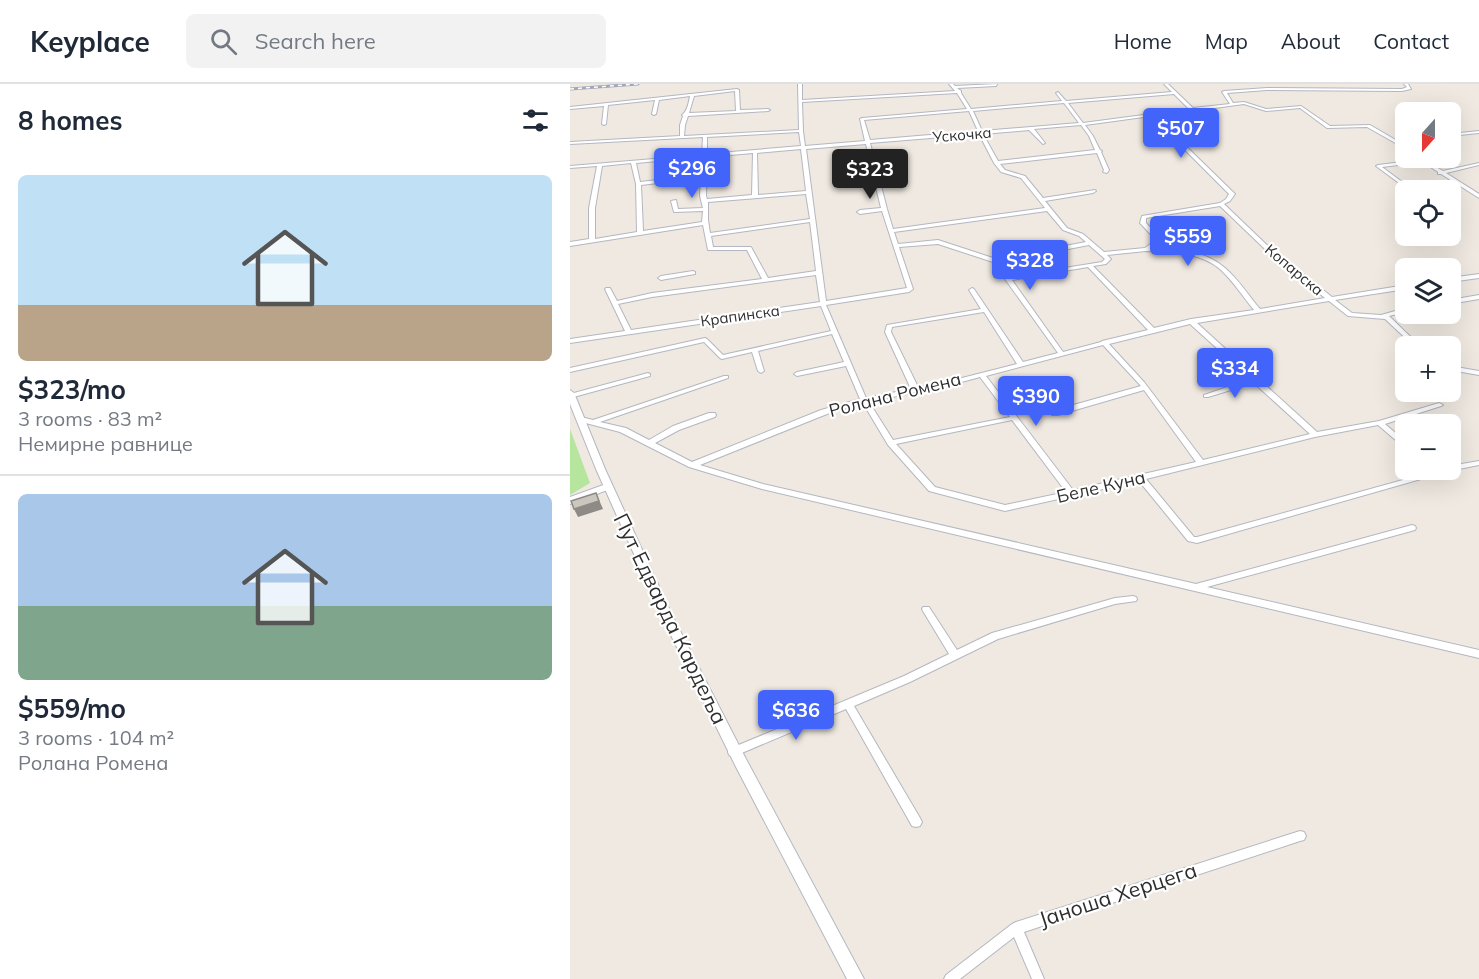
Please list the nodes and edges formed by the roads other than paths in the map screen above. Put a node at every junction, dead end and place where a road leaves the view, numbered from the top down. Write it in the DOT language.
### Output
graph roads {
  1 [pos="800,84"];
  2 [pos="1166,84"];
  3 [pos="1264,84"];
  4 [pos="1406,84"];
  5 [pos="996,85"];
  6 [pos="952,86"];
  7 [pos="1267,89"];
  8 [pos="961,92"];
  9 [pos="1058,93"];
  10 [pos="1174,93"];
  11 [pos="692,94"];
  12 [pos="657,98"];
  13 [pos="844,99"];
  14 [pos="800,101"];
  15 [pos="1066,103"];
  16 [pos="1183,103"];
  17 [pos="606,104"];
  18 [pos="1232,104"];
  19 [pos="570,108"];
  20 [pos="846,108"];
  21 [pos="1198,108"];
  22 [pos="1191,109"];
  23 [pos="768,110"];
  24 [pos="971,111"];
  25 [pos="738,112"];
  26 [pos="654,114"];
  27 [pos="684,115"];
  28 [pos="1153,116"];
  29 [pos="604,124"];
  30 [pos="1082,124"];
  31 [pos="1031,129"];
  32 [pos="801,131"];
  33 [pos="1479,132"];
  34 [pos="981,133"];
  35 [pos="1461,134"];
  36 [pos="705,135"];
  37 [pos="682,136"];
  38 [pos="1395,140"];
  39 [pos="570,143"];
  40 [pos="1043,143"];
  41 [pos="866,144"];
  42 [pos="804,149"];
  43 [pos="1101,151"];
  44 [pos="755,153"];
  45 [pos="704,156"];
  46 [pos="633,162"];
  47 [pos="996,163"];
  48 [pos="1395,163"];
  49 [pos="600,164"];
  50 [pos="1479,164"];
  51 [pos="570,167"];
  52 [pos="1433,168"];
  53 [pos="1105,172"];
  54 [pos="876,173"];
  55 [pos="1440,173"];
  56 [pos="859,174"];
  57 [pos="704,176"];
  58 [pos="1396,180"];
  59 [pos="638,184"];
  60 [pos="1093,191"];
  61 [pos="807,192"];
  62 [pos="1479,196"];
  63 [pos="755,197"];
  64 [pos="1043,200"];
  65 [pos="674,201"];
  66 [pos="706,201"];
  67 [pos="1221,204"];
  68 [pos="706,209"];
  69 [pos="884,209"];
  70 [pos="1048,209"];
  71 [pos="860,212"];
  72 [pos="812,220"];
  73 [pos="705,223"];
  74 [pos="893,231"];
  75 [pos="640,233"];
  76 [pos="709,235"];
  77 [pos="592,241"];
  78 [pos="1089,243"];
  79 [pos="570,244"];
  80 [pos="897,246"];
  81 [pos="1148,248"];
  82 [pos="1104,254"];
  83 [pos="1090,266"];
  84 [pos="817,273"];
  85 [pos="1479,276"];
  86 [pos="661,278"];
  87 [pos="1461,278"];
  88 [pos="766,280"];
  89 [pos="699,288"];
  90 [pos="608,289"];
  91 [pos="1395,289"];
  92 [pos="972,290"];
  93 [pos="1479,297"];
  94 [pos="1329,299"];
  95 [pos="1461,300"];
  96 [pos="616,303"];
  97 [pos="823,304"];
  98 [pos="986,310"];
  99 [pos="1258,311"];
  100 [pos="1395,312"];
  101 [pos="1384,315"];
  102 [pos="1191,321"];
  103 [pos="1152,330"];
  104 [pos="628,332"];
  105 [pos="834,332"];
  106 [pos="1406,336"];
  107 [pos="570,341"];
  108 [pos="1104,342"];
  109 [pos="755,350"];
  110 [pos="1061,353"];
  111 [pos="846,363"];
  112 [pos="1021,364"];
  113 [pos="570,370"];
  114 [pos="1461,370"];
  115 [pos="761,371"];
  116 [pos="1479,373"];
  117 [pos="797,374"];
  118 [pos="981,374"];
  119 [pos="648,375"];
  120 [pos="726,377"];
  121 [pos="1256,380"];
  122 [pos="1143,388"];
  123 [pos="915,389"];
  124 [pos="571,394"];
  125 [pos="1206,396"];
  126 [pos="866,400"];
  127 [pos="1439,405"];
  128 [pos="1054,413"];
  129 [pos="712,416"];
  130 [pos="1013,418"];
  131 [pos="581,420"];
  132 [pos="596,421"];
  133 [pos="1380,423"];
  134 [pos="1314,435"];
  135 [pos="1395,437"];
  136 [pos="650,443"];
  137 [pos="891,443"];
  138 [pos="1201,463"];
  139 [pos="1479,463"];
  140 [pos="692,465"];
  141 [pos="1461,467"];
  142 [pos="1141,478"];
  143 [pos="1400,480"];
  144 [pos="606,487"];
  145 [pos="1072,494"];
  146 [pos="570,501"];
  147 [pos="1412,528"];
  148 [pos="1199,587"];
  149 [pos="1133,599"];
  150 [pos="926,609"];
  151 [pos="1479,654"];
  152 [pos="955,655"];
  153 [pos="848,704"];
  154 [pos="733,752"];
  155 [pos="916,822"];
  156 [pos="1300,836"];
  157 [pos="1016,928"];
  158 [pos="856,979"];
  159 [pos="950,979"];
  160 [pos="1038,979"];
  1 -- 14 [label="street, Беле Куна"];
  2 -- 10 [label="street"];
  3 -- 7 [label="street"];
  4 -- 7 [label="street"];
  5 -- 6 [label="street"];
  6 -- 8 [label="street"];
  7 -- 18 [label="street"];
  8 -- 13 [label="street"];
  8 -- 24 [label="street"];
  9 -- 15 [label="street"];
  10 -- 15 [label="street"];
  10 -- 16 [label="street"];
  11 -- 12 [label="street"];
  11 -- 25 [label="street"];
  11 -- 27 [label="street"];
  12 -- 17 [label="street"];
  12 -- 26 [label="street"];
  13 -- 14 [label="street"];
  13 -- 20 [label="street"];
  14 -- 32 [label="street, Беле Куна"];
  15 -- 24 [label="street"];
  15 -- 30 [label="street"];
  16 -- 21 [label="street"];
  16 -- 22 [label="street"];
  17 -- 19 [label="street"];
  17 -- 29 [label="street"];
  18 -- 21 [label="street, Ускочка"];
  18 -- 38 [label="street, Ускочка"];
  21 -- 22 [label="street, Ускочка"];
  22 -- 28 [label="street, Ускочка"];
  23 -- 25 [label="street"];
  24 -- 34 [label="street"];
  24 -- 41 [label="street"];
  25 -- 27 [label="street"];
  27 -- 37 [label="street"];
  28 -- 30 [label="street, Ускочка"];
  28 -- 67 [label="street"];
  30 -- 31 [label="street, Ускочка"];
  30 -- 43 [label="street"];
  31 -- 34 [label="street, Ускочка"];
  31 -- 40 [label="street"];
  32 -- 36 [label="street"];
  32 -- 42 [label="street, Беле Куна"];
  33 -- 35 [label="street"];
  34 -- 41 [label="street, Ускочка"];
  34 -- 47 [label="street"];
  36 -- 37 [label="street"];
  36 -- 45 [label="street"];
  37 -- 39 [label="street"];
  41 -- 42 [label="street, Ускочка"];
  41 -- 54 [label="street"];
  42 -- 44 [label="street, Ускочка"];
  42 -- 61 [label="street, Беле Куна"];
  43 -- 47 [label="street"];
  43 -- 53 [label="street"];
  44 -- 45 [label="street, Ускочка"];
  44 -- 63 [label="street"];
  45 -- 46 [label="street, Ускочка"];
  45 -- 57 [label="street"];
  46 -- 49 [label="street, Ускочка"];
  46 -- 59 [label="street"];
  47 -- 64 [label="street"];
  48 -- 58 [label="street"];
  49 -- 51 [label="street, Ускочка"];
  49 -- 77 [label="street"];
  50 -- 55 [label="street"];
  52 -- 55 [label="street"];
  54 -- 56 [label="street"];
  54 -- 69 [label="street"];
  55 -- 62 [label="street"];
  57 -- 59 [label="street"];
  57 -- 66 [label="street"];
  59 -- 75 [label="street"];
  60 -- 64 [label="street"];
  61 -- 63 [label="street"];
  61 -- 72 [label="street, Беле Куна"];
  63 -- 66 [label="street"];
  64 -- 70 [label="street"];
  65 -- 68 [label="street"];
  66 -- 68 [label="street"];
  67 -- 81 [label="street"];
  67 -- 94 [label="street, Копарска"];
  68 -- 73 [label="street"];
  69 -- 71 [label="street"];
  69 -- 74 [label="street"];
  70 -- 74 [label="street"];
  70 -- 78 [label="street"];
  72 -- 76 [label="street"];
  72 -- 84 [label="street, Беле Куна"];
  73 -- 75 [label="street"];
  73 -- 76 [label="street"];
  74 -- 80 [label="street"];
  75 -- 77 [label="street"];
  76 -- 88 [label="street"];
  77 -- 79 [label="street"];
  78 -- 80 [label="street"];
  78 -- 82 [label="street"];
  80 -- 97 [label="street, Крапинска"];
  81 -- 82 [label="street"];
  81 -- 99 [label="street"];
  82 -- 83 [label="street"];
  83 -- 103 [label="street"];
  83 -- 110 [label="street"];
  84 -- 88 [label="street"];
  84 -- 97 [label="street, Беле Куна"];
  85 -- 87 [label="street"];
  86 -- 89 [label="street"];
  88 -- 89 [label="street"];
  89 -- 96 [label="street"];
  90 -- 96 [label="street"];
  91 -- 94 [label="street, Ролана Ромена"];
  92 -- 98 [label="street"];
  93 -- 95 [label="street"];
  94 -- 99 [label="street, Ролана Ромена"];
  94 -- 101 [label="street, Копарска"];
  96 -- 104 [label="street"];
  97 -- 104 [label="street, Крапинска"];
  97 -- 105 [label="street, Беле Куна"];
  98 -- 112 [label="street"];
  98 -- 123 [label="street"];
  99 -- 102 [label="street, Ролана Ромена"];
  100 -- 101 [label="street"];
  101 -- 106 [label="street"];
  102 -- 103 [label="street, Ролана Ромена"];
  102 -- 121 [label="street"];
  103 -- 108 [label="street, Ролана Ромена"];
  104 -- 107 [label="street, Крапинска"];
  105 -- 109 [label="street"];
  105 -- 111 [label="street, Беле Куна"];
  108 -- 110 [label="street, Ролана Ромена"];
  108 -- 122 [label="street"];
  109 -- 113 [label="street"];
  109 -- 115 [label="street"];
  110 -- 112 [label="street, Ролана Ромена"];
  111 -- 117 [label="street"];
  111 -- 126 [label="street, Беле Куна"];
  112 -- 118 [label="street, Ролана Ромена"];
  114 -- 116 [label="street"];
  118 -- 123 [label="street, Ролана Ромена"];
  118 -- 130 [label="street"];
  119 -- 124 [label="street"];
  120 -- 132 [label="street"];
  121 -- 125 [label="street"];
  121 -- 134 [label="street"];
  122 -- 128 [label="street"];
  122 -- 138 [label="street"];
  123 -- 126 [label="street, Ролана Ромена"];
  124 -- 131 [label="main road, Пут Едварда Кардеља"];
  126 -- 137 [label="street, Беле Куна"];
  126 -- 140 [label="street, Ролана Ромена"];
  127 -- 133 [label="street, Беле Куна"];
  129 -- 136 [label="street"];
  130 -- 137 [label="street"];
  130 -- 145 [label="street"];
  131 -- 132 [label="street"];
  131 -- 144 [label="main road, Пут Едварда Кардеља"];
  132 -- 136 [label="street"];
  133 -- 134 [label="street, Беле Куна"];
  133 -- 135 [label="street"];
  134 -- 138 [label="street, Беле Куна"];
  136 -- 140 [label="street"];
  137 -- 145 [label="street, Беле Куна"];
  138 -- 142 [label="street, Беле Куна"];
  139 -- 141 [label="street"];
  140 -- 148 [label="street"];
  142 -- 143 [label="street"];
  142 -- 145 [label="street, Беле Куна"];
  144 -- 146 [label="main road"];
  144 -- 154 [label="main road, Пут Едварда Кардеља"];
  147 -- 148 [label="street"];
  148 -- 151 [label="street"];
  149 -- 152 [label="street"];
  150 -- 152 [label="street"];
  152 -- 153 [label="street"];
  153 -- 154 [label="street"];
  153 -- 155 [label="street"];
  154 -- 158 [label="main road, Пут Едварда Кардеља"];
  156 -- 157 [label="street, Јаноша Херцега"];
  157 -- 159 [label="street, Јаноша Херцега"];
  157 -- 160 [label="street"];
}
